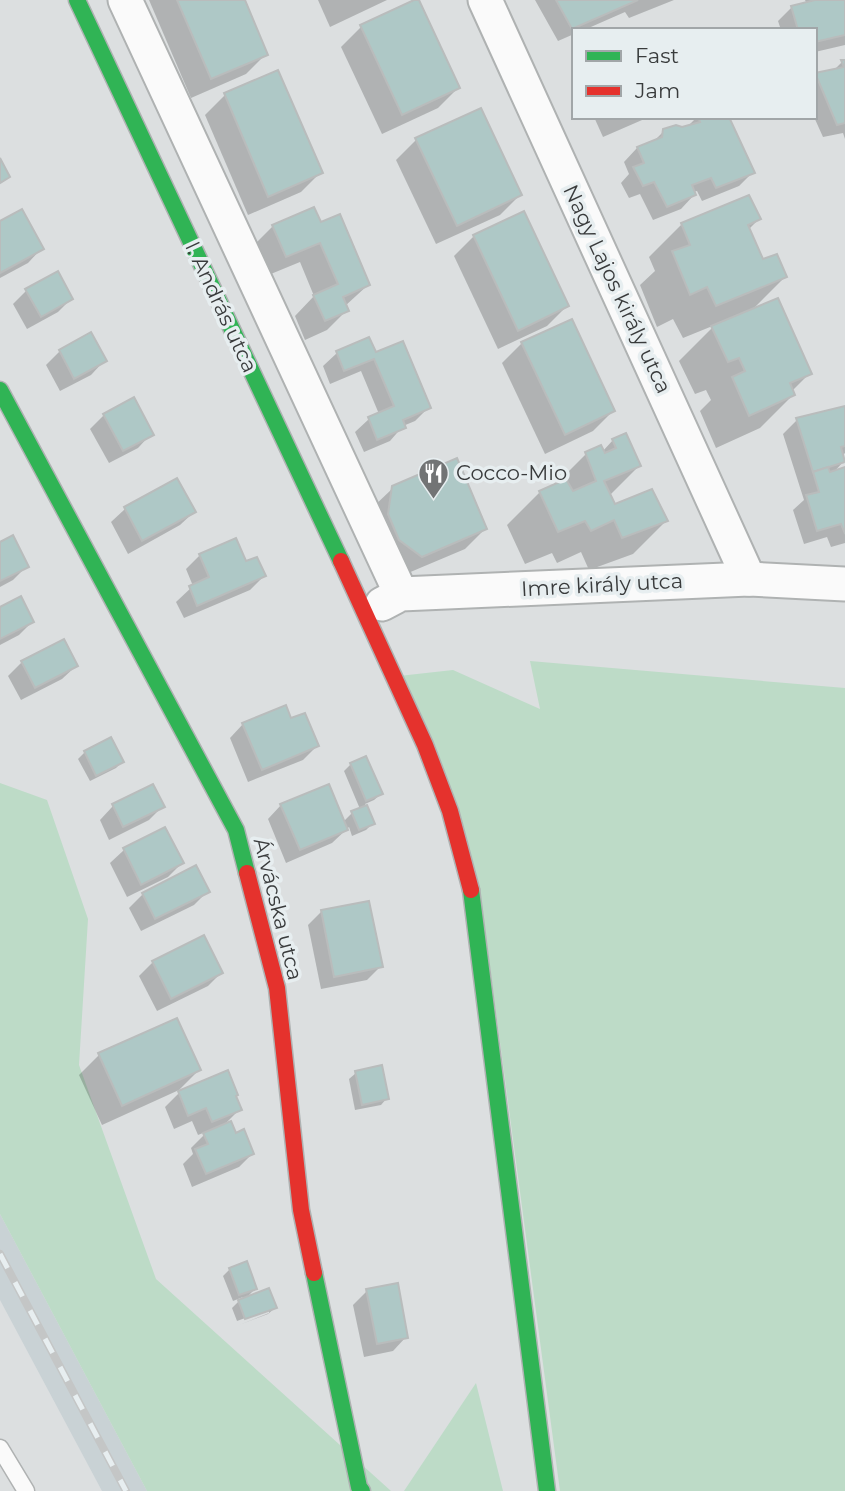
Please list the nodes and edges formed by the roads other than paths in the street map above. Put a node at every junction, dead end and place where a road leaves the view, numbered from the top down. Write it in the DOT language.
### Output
graph roads {
  1 [pos="77,0"];
  2 [pos="125,0"];
  3 [pos="485,0"];
  4 [pos="0,390"];
  5 [pos="749,579"];
  6 [pos="845,584"];
  7 [pos="401,594"];
  8 [pos="365,613"];
  9 [pos="0,1448"];
  10 [pos="26,1491"];
  11 [pos="362,1491"];
  12 [pos="547,1491"];
  1 -- 8 [label="main road, I. András utca"];
  2 -- 7 [label="street, I. András utca"];
  3 -- 5 [label="street, Nagy Lajos király utca"];
  4 -- 11 [label="main road, Árvácska utca"];
  5 -- 6 [label="street, Imre király utca"];
  5 -- 7 [label="street, Imre király utca"];
  7 -- 8 [label="street, Imre király utca"];
  8 -- 12 [label="main road, I. András utca"];
  9 -- 10 [label="lane"];
}
